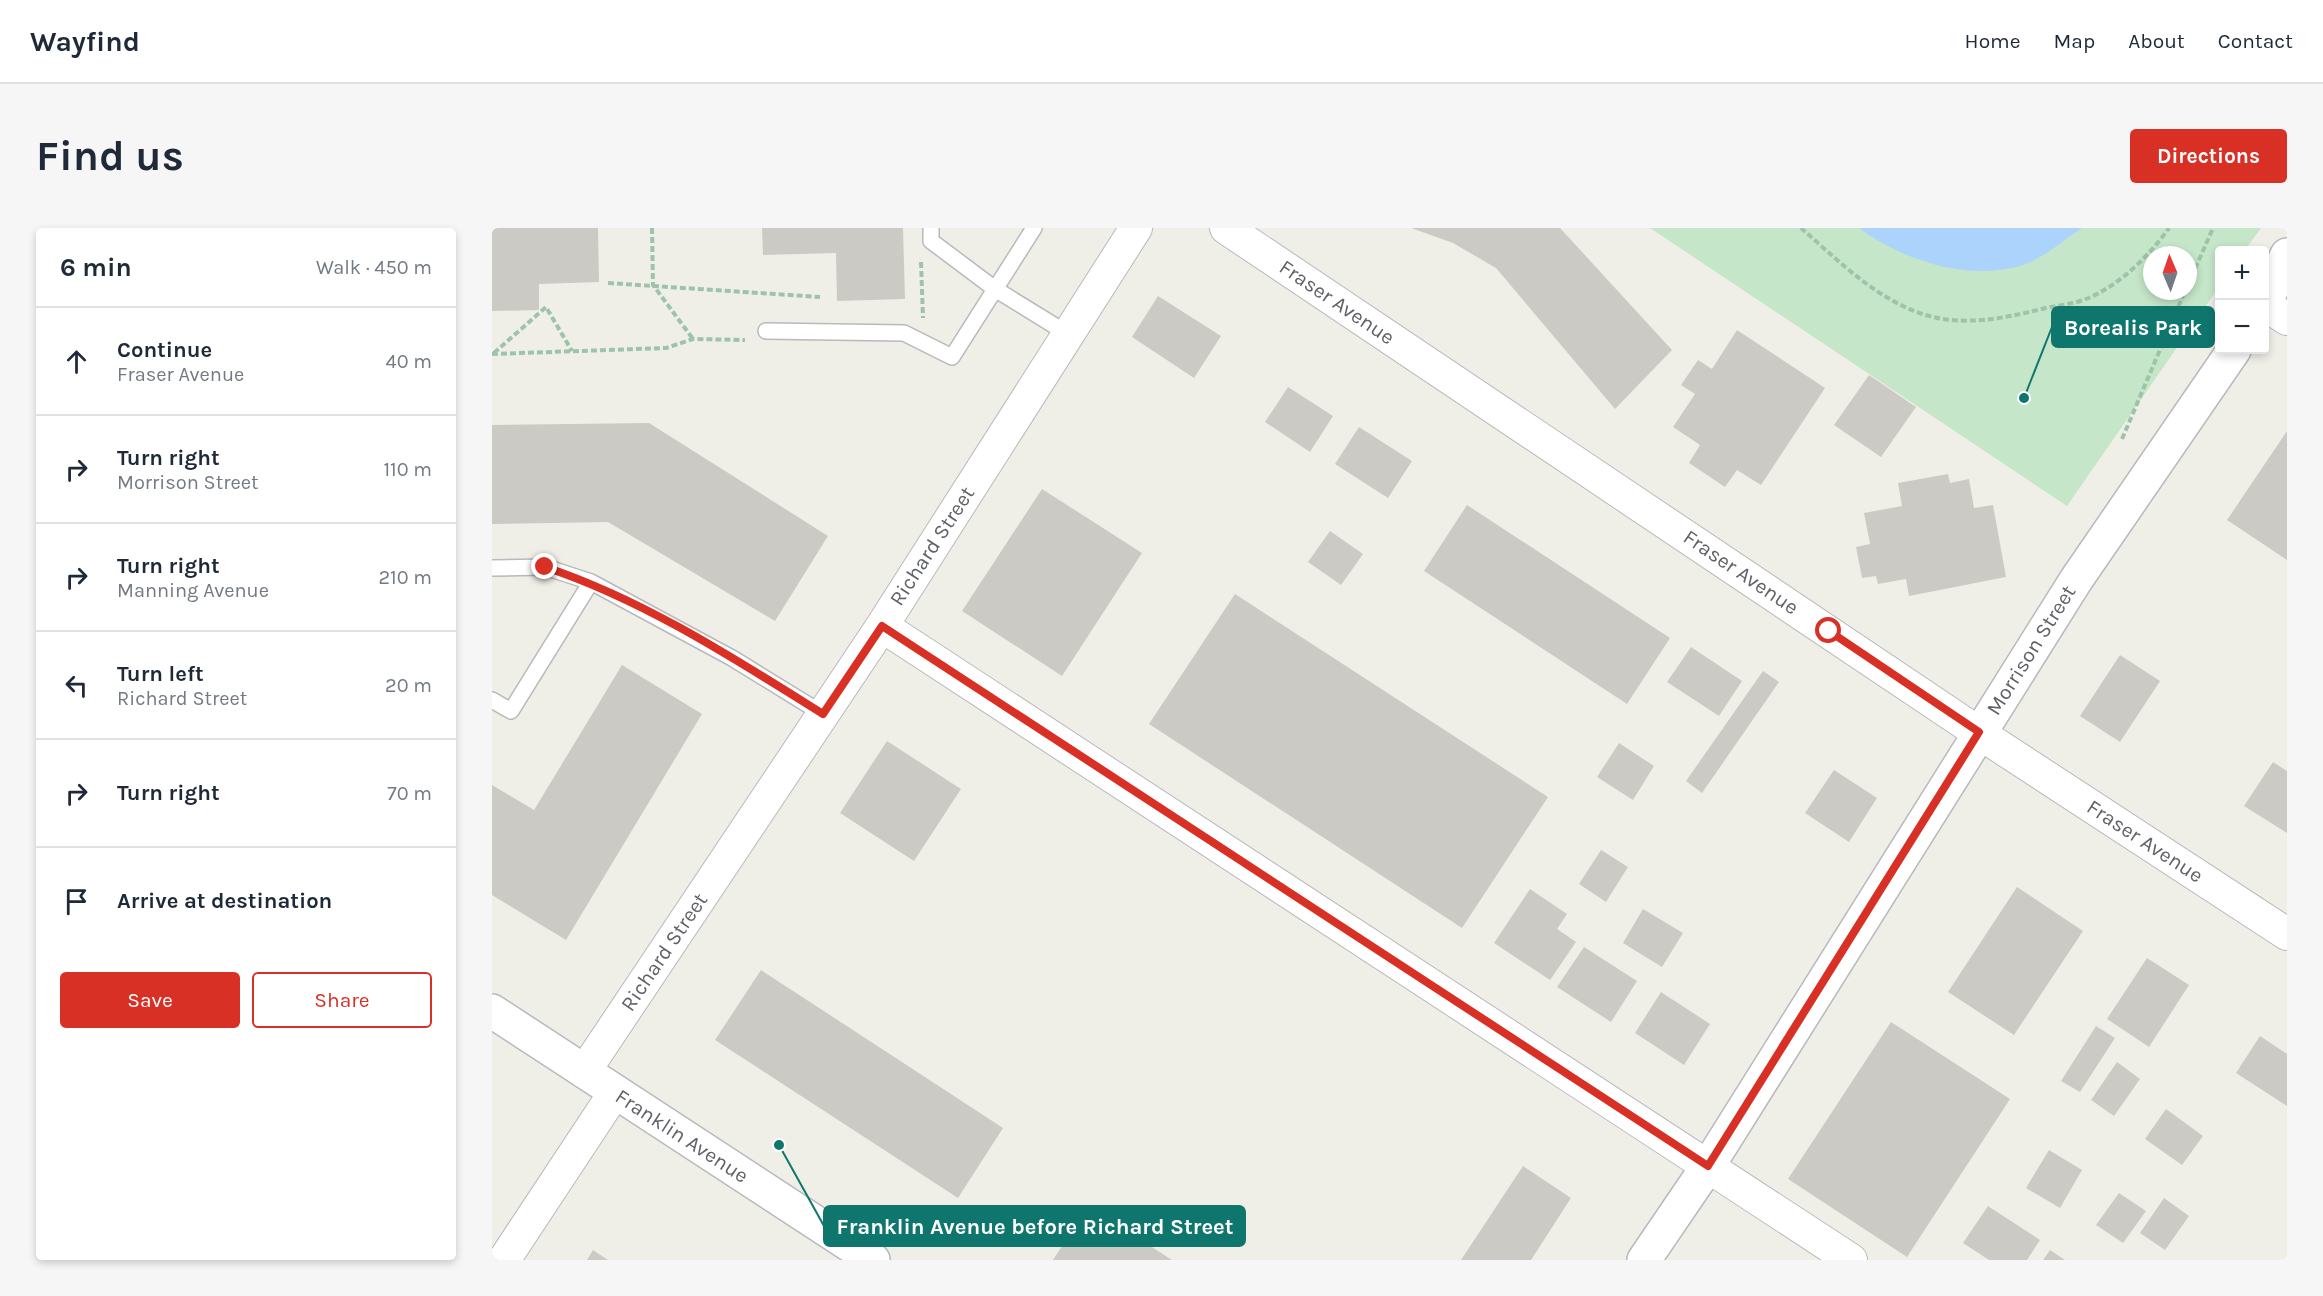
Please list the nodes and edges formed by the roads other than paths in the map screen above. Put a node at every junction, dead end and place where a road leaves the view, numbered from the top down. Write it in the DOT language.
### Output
graph roads {
  1 [pos="931,228"];
  2 [pos="1034,228"];
  3 [pos="1136,228"];
  4 [pos="1226,228"];
  5 [pos="2287,255"];
  6 [pos="995,289"];
  7 [pos="2287,295"];
  8 [pos="2267,300"];
  9 [pos="2269,303"];
  10 [pos="2269,308"];
  11 [pos="2287,319"];
  12 [pos="766,331"];
  13 [pos="1068,334"];
  14 [pos="2231,354"];
  15 [pos="492,568"];
  16 [pos="591,582"];
  17 [pos="882,626"];
  18 [pos="492,700"];
  19 [pos="823,714"];
  20 [pos="1979,732"];
  21 [pos="2287,934"];
  22 [pos="492,1011"];
  23 [pos="584,1072"];
  24 [pos="615,1092"];
  25 [pos="1708,1166"];
  26 [pos="504,1260"];
  27 [pos="873,1260"];
  28 [pos="1644,1260"];
  29 [pos="1851,1260"];
  1 -- 6 [label="lane"];
  2 -- 6 [label="lane"];
  3 -- 13 [label="street, Richard Street"];
  4 -- 20 [label="street, Fraser Avenue"];
  5 -- 8 [label="main road"];
  6 -- 12 [label="lane"];
  6 -- 13 [label="lane"];
  7 -- 9 [label="main road"];
  10 -- 11 [label="street"];
  13 -- 17 [label="street, Richard Street"];
  14 -- 20 [label="main road, Morrison Street"];
  15 -- 16 [label="lane"];
  16 -- 18 [label="lane"];
  16 -- 19 [label="lane"];
  17 -- 19 [label="street, Richard Street"];
  17 -- 25 [label="street"];
  19 -- 23 [label="street, Richard Street"];
  20 -- 21 [label="street, Fraser Avenue"];
  20 -- 25 [label="main road, Morrison Street"];
  22 -- 23 [label="main road, Franklin Avenue"];
  23 -- 24 [label="main road, Franklin Avenue"];
  24 -- 26 [label="street"];
  24 -- 27 [label="main road, Franklin Avenue"];
  25 -- 28 [label="main road, Morrison Street"];
  25 -- 29 [label="street"];
}
